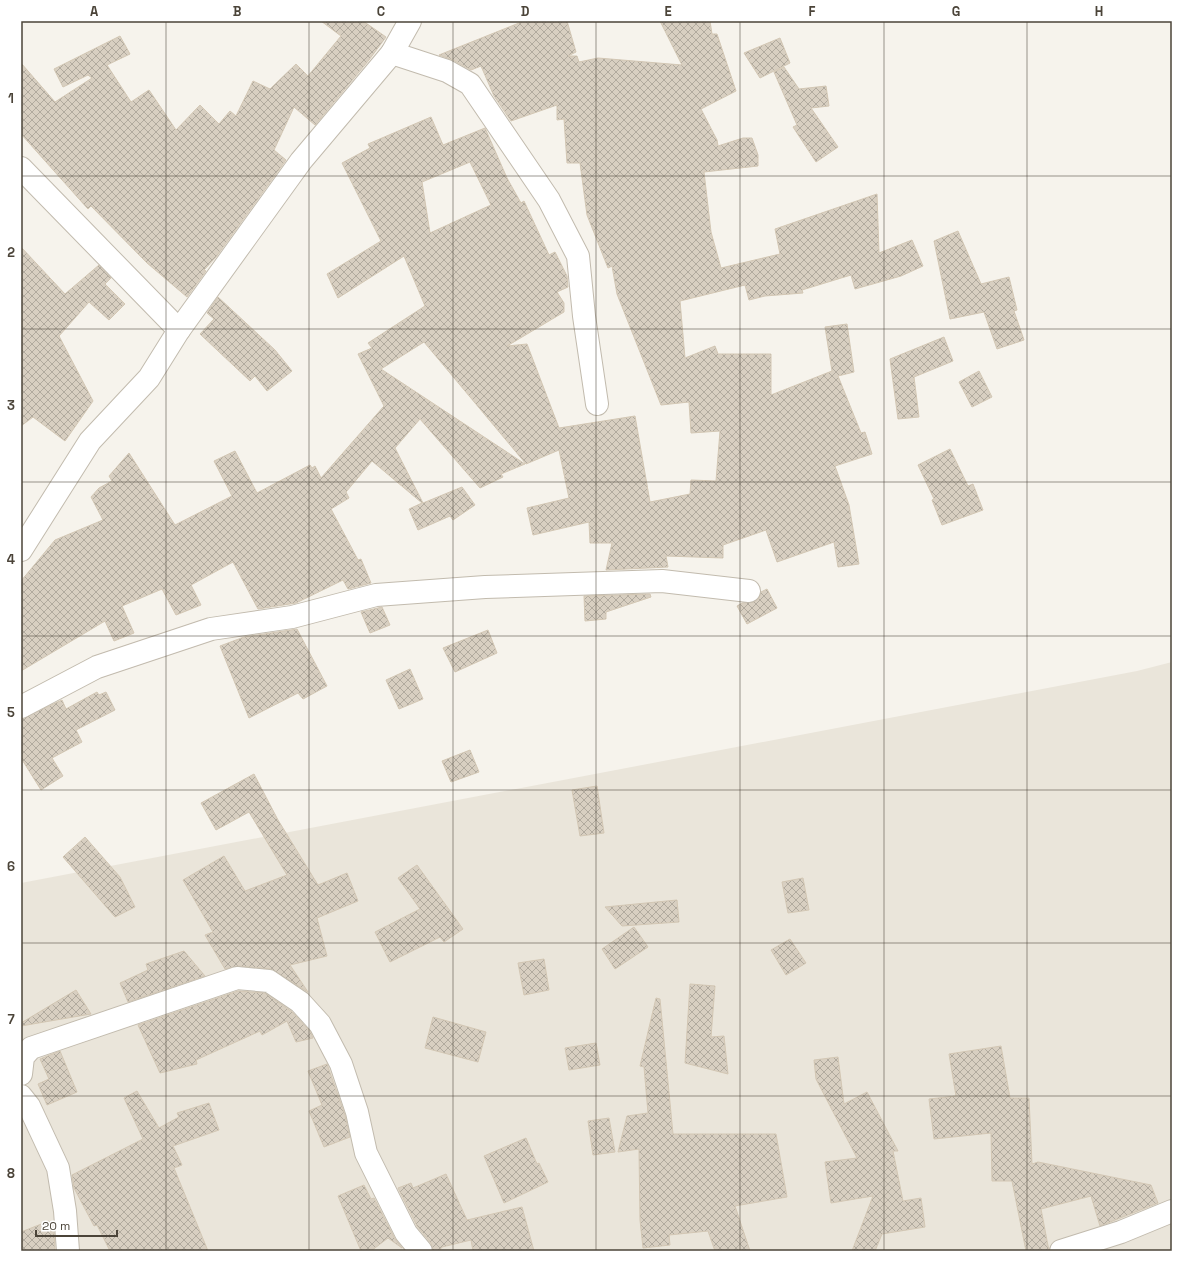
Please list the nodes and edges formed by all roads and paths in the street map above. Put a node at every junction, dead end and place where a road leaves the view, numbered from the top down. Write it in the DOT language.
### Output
graph roads {
  1 [pos="410,21"];
  2 [pos="392,53"];
  3 [pos="21,168"];
  4 [pos="179,330"];
  5 [pos="596,404"];
  6 [pos="21,550"];
  7 [pos="749,591"];
  8 [pos="21,707"];
  9 [pos="21,1074"];
  10 [pos="21,1096"];
  11 [pos="1172,1211"];
  12 [pos="68,1251"];
  13 [pos="421,1251"];
  14 [pos="1061,1251"];
  1 -- 2 [label="street"];
  2 -- 4 [label="street"];
  2 -- 5 [label="street"];
  3 -- 4 [label="street"];
  4 -- 6 [label="street"];
  7 -- 8 [label="street"];
  9 -- 13 [label="street"];
  10 -- 12 [label="street"];
  11 -- 14 [label="street"];
}
